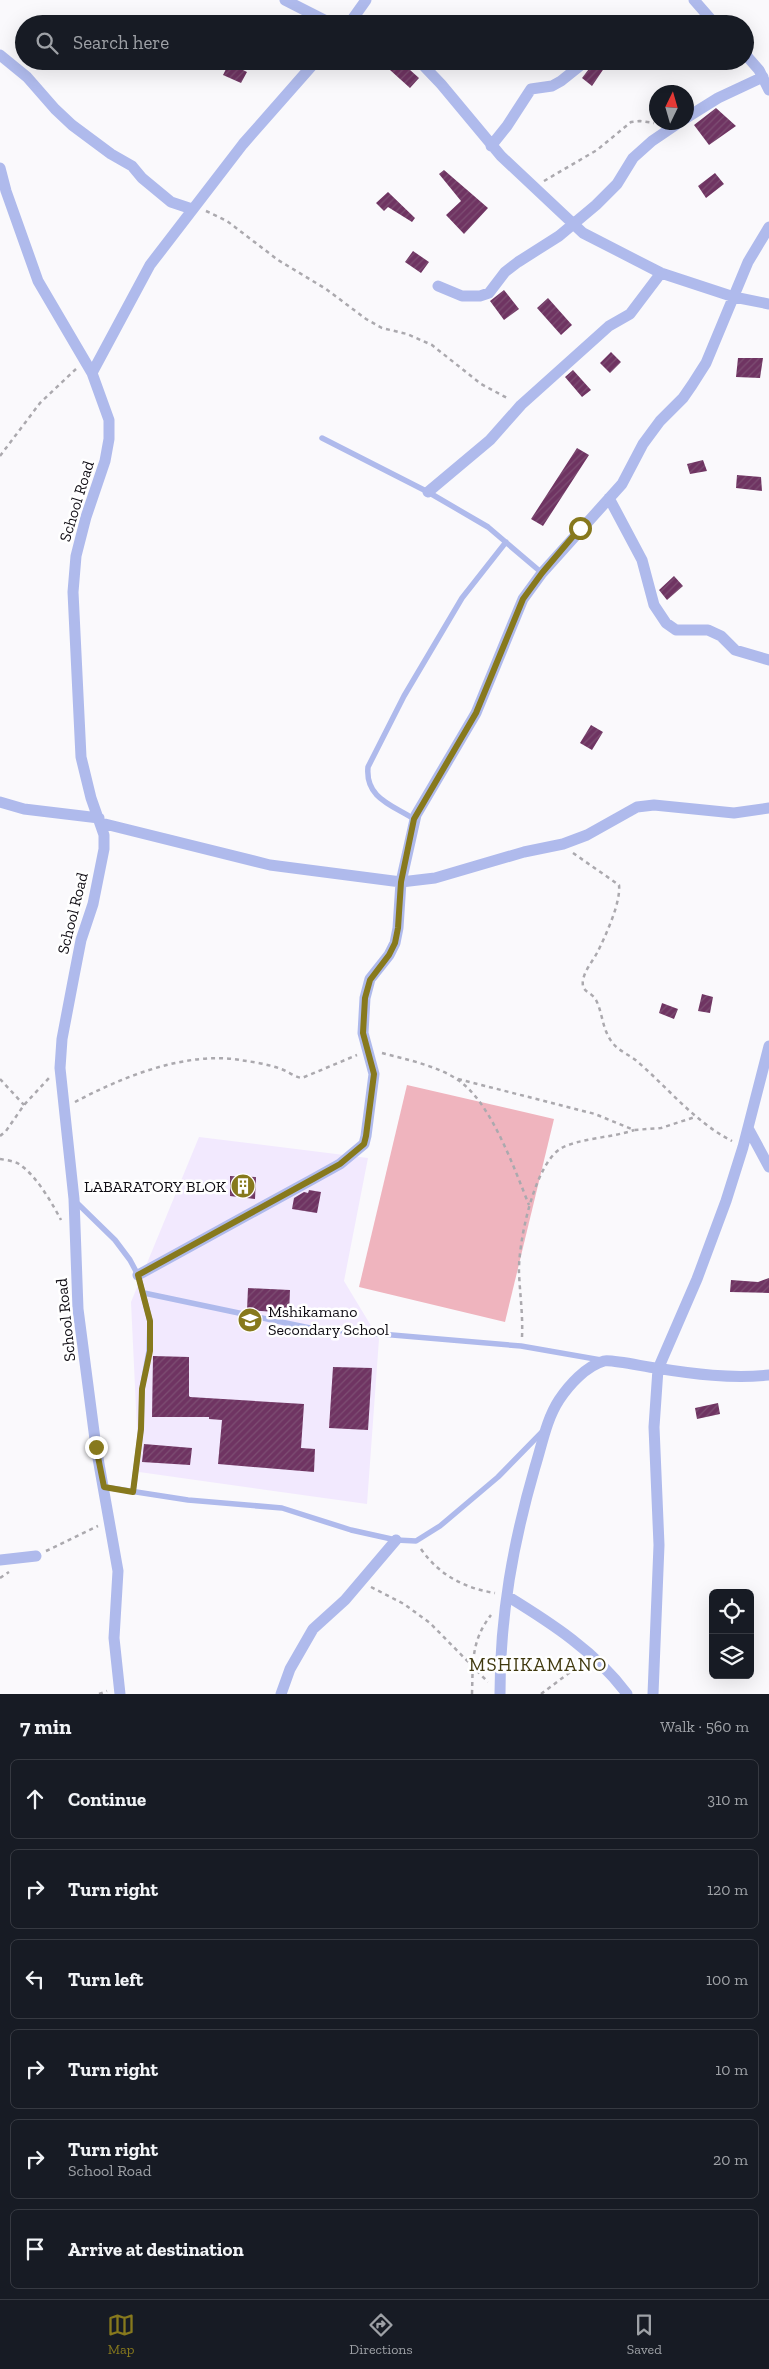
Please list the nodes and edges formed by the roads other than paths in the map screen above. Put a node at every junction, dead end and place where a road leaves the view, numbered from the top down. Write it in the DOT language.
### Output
graph roads {
  1 [pos="285,0"];
  2 [pos="366,0"];
  3 [pos="694,0"];
  4 [pos="314,15"];
  5 [pos="355,15"];
  6 [pos="707,15"];
  7 [pos="0,55"];
  8 [pos="754,63"];
  9 [pos="15,67"];
  10 [pos="19,70"];
  11 [pos="308,70"];
  12 [pos="428,70"];
  13 [pos="575,70"];
  14 [pos="763,77"];
  15 [pos="769,90"];
  16 [pos="694,113"];
  17 [pos="668,130"];
  18 [pos="491,146"];
  19 [pos="0,168"];
  20 [pos="194,207"];
  21 [pos="572,224"];
  22 [pos="769,227"];
  23 [pos="661,273"];
  24 [pos="438,286"];
  25 [pos="734,297"];
  26 [pos="769,304"];
  27 [pos="92,374"];
  28 [pos="322,438"];
  29 [pos="428,492"];
  30 [pos="609,498"];
  31 [pos="506,542"];
  32 [pos="542,573"];
  33 [pos="769,660"];
  34 [pos="0,802"];
  35 [pos="769,808"];
  36 [pos="414,819"];
  37 [pos="100,821"];
  38 [pos="401,882"];
  39 [pos="769,1046"];
  40 [pos="748,1128"];
  41 [pos="769,1167"];
  42 [pos="74,1199"];
  43 [pos="138,1275"];
  44 [pos="144,1292"];
  45 [pos="605,1360"];
  46 [pos="658,1369"];
  47 [pos="769,1375"];
  48 [pos="546,1427"];
  49 [pos="104,1487"];
  50 [pos="133,1492"];
  51 [pos="396,1540"];
  52 [pos="36,1556"];
  53 [pos="0,1560"];
  54 [pos="506,1599"];
  55 [pos="120,1694"];
  56 [pos="281,1694"];
  57 [pos="500,1694"];
  58 [pos="627,1694"];
  59 [pos="653,1694"];
  1 -- 4 [label="street"];
  2 -- 5 [label="street"];
  3 -- 6 [label="street"];
  7 -- 9 [label="street"];
  8 -- 14 [label="street"];
  10 -- 20 [label="street"];
  11 -- 20 [label="street"];
  12 -- 18 [label="street"];
  13 -- 18 [label="street"];
  14 -- 15 [label="street"];
  14 -- 16 [label="street"];
  17 -- 21 [label="street"];
  18 -- 21 [label="street"];
  19 -- 27 [label="street, School Road"];
  20 -- 27 [label="street"];
  21 -- 23 [label="street"];
  21 -- 24 [label="street"];
  22 -- 25 [label="street"];
  23 -- 25 [label="street"];
  23 -- 29 [label="street"];
  25 -- 26 [label="street"];
  25 -- 30 [label="street"];
  27 -- 37 [label="street, School Road"];
  28 -- 29 [label="lane"];
  29 -- 31 [label="lane"];
  30 -- 32 [label="street"];
  30 -- 33 [label="street"];
  31 -- 32 [label="lane"];
  31 -- 36 [label="lane"];
  32 -- 36 [label="street"];
  34 -- 37 [label="street"];
  35 -- 38 [label="street"];
  36 -- 38 [label="street"];
  37 -- 38 [label="street"];
  37 -- 42 [label="street, School Road"];
  38 -- 43 [label="street"];
  39 -- 40 [label="street"];
  40 -- 41 [label="street"];
  40 -- 46 [label="street"];
  42 -- 43 [label="lane"];
  42 -- 49 [label="street, School Road"];
  43 -- 44 [label="lane"];
  44 -- 45 [label="lane"];
  44 -- 50 [label="lane"];
  45 -- 46 [label="street"];
  45 -- 48 [label="street"];
  46 -- 47 [label="street"];
  46 -- 59 [label="street"];
  48 -- 51 [label="lane"];
  48 -- 54 [label="street"];
  49 -- 50 [label="lane"];
  49 -- 55 [label="street, School Road"];
  50 -- 51 [label="lane"];
  51 -- 56 [label="street"];
  52 -- 53 [label="street"];
  54 -- 57 [label="street"];
  54 -- 58 [label="street"];
}
